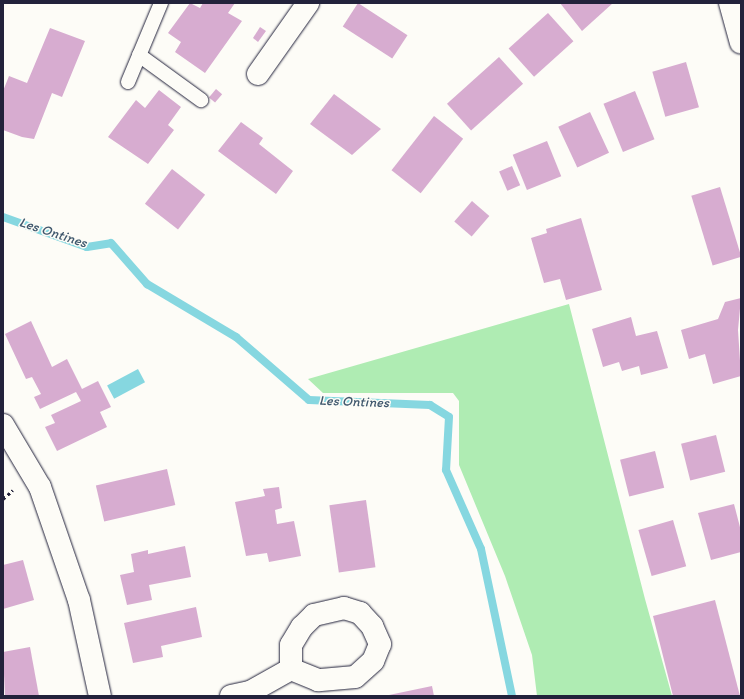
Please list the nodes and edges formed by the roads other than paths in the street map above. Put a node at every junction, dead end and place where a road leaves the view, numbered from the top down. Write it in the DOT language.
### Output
graph roads {
  1 [pos="161,3"];
  2 [pos="308,3"];
  3 [pos="730,3"];
  4 [pos="741,43"];
  5 [pos="139,55"];
  6 [pos="258,74"];
  7 [pos="128,82"];
  8 [pos="201,100"];
  9 [pos="3,425"];
  10 [pos="291,669"];
  11 [pos="100,696"];
  12 [pos="230,696"];
  1 -- 5 [label="lane"];
  2 -- 6 [label="street"];
  3 -- 4 [label="street"];
  5 -- 7 [label="lane"];
  5 -- 8 [label="lane"];
  9 -- 11 [label="street"];
  10 -- 12 [label="street"];
}
